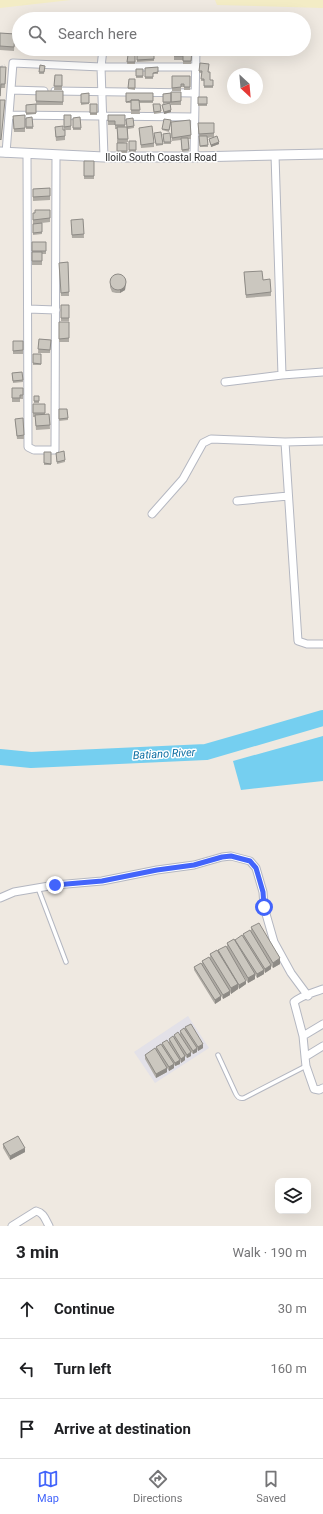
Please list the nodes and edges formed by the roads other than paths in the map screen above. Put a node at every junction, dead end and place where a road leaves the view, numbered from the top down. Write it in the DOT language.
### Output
graph roads {
  1 [pos="102,56"];
  2 [pos="196,56"];
  3 [pos="101,67"];
  4 [pos="195,67"];
  5 [pos="11,90"];
  6 [pos="103,93"];
  7 [pos="194,93"];
  8 [pos="9,116"];
  9 [pos="103,117"];
  10 [pos="194,117"];
  11 [pos="3,152"];
  12 [pos="27,153"];
  13 [pos="56,154"];
  14 [pos="323,154"];
  15 [pos="275,155"];
  16 [pos="104,157"];
  17 [pos="194,157"];
  18 [pos="28,310"];
  19 [pos="56,310"];
  20 [pos="323,372"];
  21 [pos="282,375"];
  22 [pos="225,382"];
  23 [pos="323,441"];
  24 [pos="284,442"];
  25 [pos="288,496"];
  26 [pos="237,501"];
  27 [pos="152,514"];
  28 [pos="323,644"];
  29 [pos="38,888"];
  30 [pos="0,898"];
  31 [pos="66,962"];
  32 [pos="323,989"];
  33 [pos="308,996"];
  34 [pos="323,1024"];
  35 [pos="303,1036"];
  36 [pos="323,1046"];
  37 [pos="218,1055"];
  38 [pos="305,1057"];
  39 [pos="306,1066"];
  40 [pos="323,1088"];
  41 [pos="12,1226"];
  42 [pos="48,1226"];
  1 -- 3 [label="street"];
  2 -- 4 [label="street"];
  3 -- 4 [label="street"];
  3 -- 5 [label="street"];
  3 -- 6 [label="street"];
  4 -- 7 [label="street"];
  5 -- 6 [label="street"];
  5 -- 8 [label="street"];
  6 -- 7 [label="street"];
  6 -- 9 [label="street"];
  7 -- 10 [label="street"];
  8 -- 9 [label="street"];
  8 -- 11 [label="street"];
  9 -- 10 [label="street"];
  9 -- 16 [label="street"];
  10 -- 17 [label="street"];
  11 -- 12 [label="street, Iloilo South Coastal Road"];
  12 -- 13 [label="street, Iloilo South Coastal Road"];
  12 -- 18 [label="street"];
  13 -- 16 [label="street, Iloilo South Coastal Road"];
  13 -- 19 [label="street"];
  14 -- 15 [label="street, Iloilo South Coastal Road"];
  15 -- 17 [label="street, Iloilo South Coastal Road"];
  15 -- 21 [label="street"];
  16 -- 17 [label="street, Iloilo South Coastal Road"];
  18 -- 19 [label="street"];
  18 -- 19 [label="street"];
  20 -- 21 [label="street"];
  21 -- 22 [label="street"];
  23 -- 24 [label="street"];
  24 -- 25 [label="street"];
  24 -- 27 [label="street"];
  25 -- 26 [label="street"];
  25 -- 28 [label="street"];
  29 -- 30 [label="street"];
  29 -- 31 [label="lane"];
  29 -- 33 [label="street"];
  32 -- 33 [label="street"];
  33 -- 35 [label="street"];
  34 -- 35 [label="street"];
  35 -- 38 [label="street"];
  36 -- 38 [label="street"];
  37 -- 39 [label="lane"];
  38 -- 39 [label="street"];
  39 -- 40 [label="street"];
  41 -- 42 [label="street"];
}
